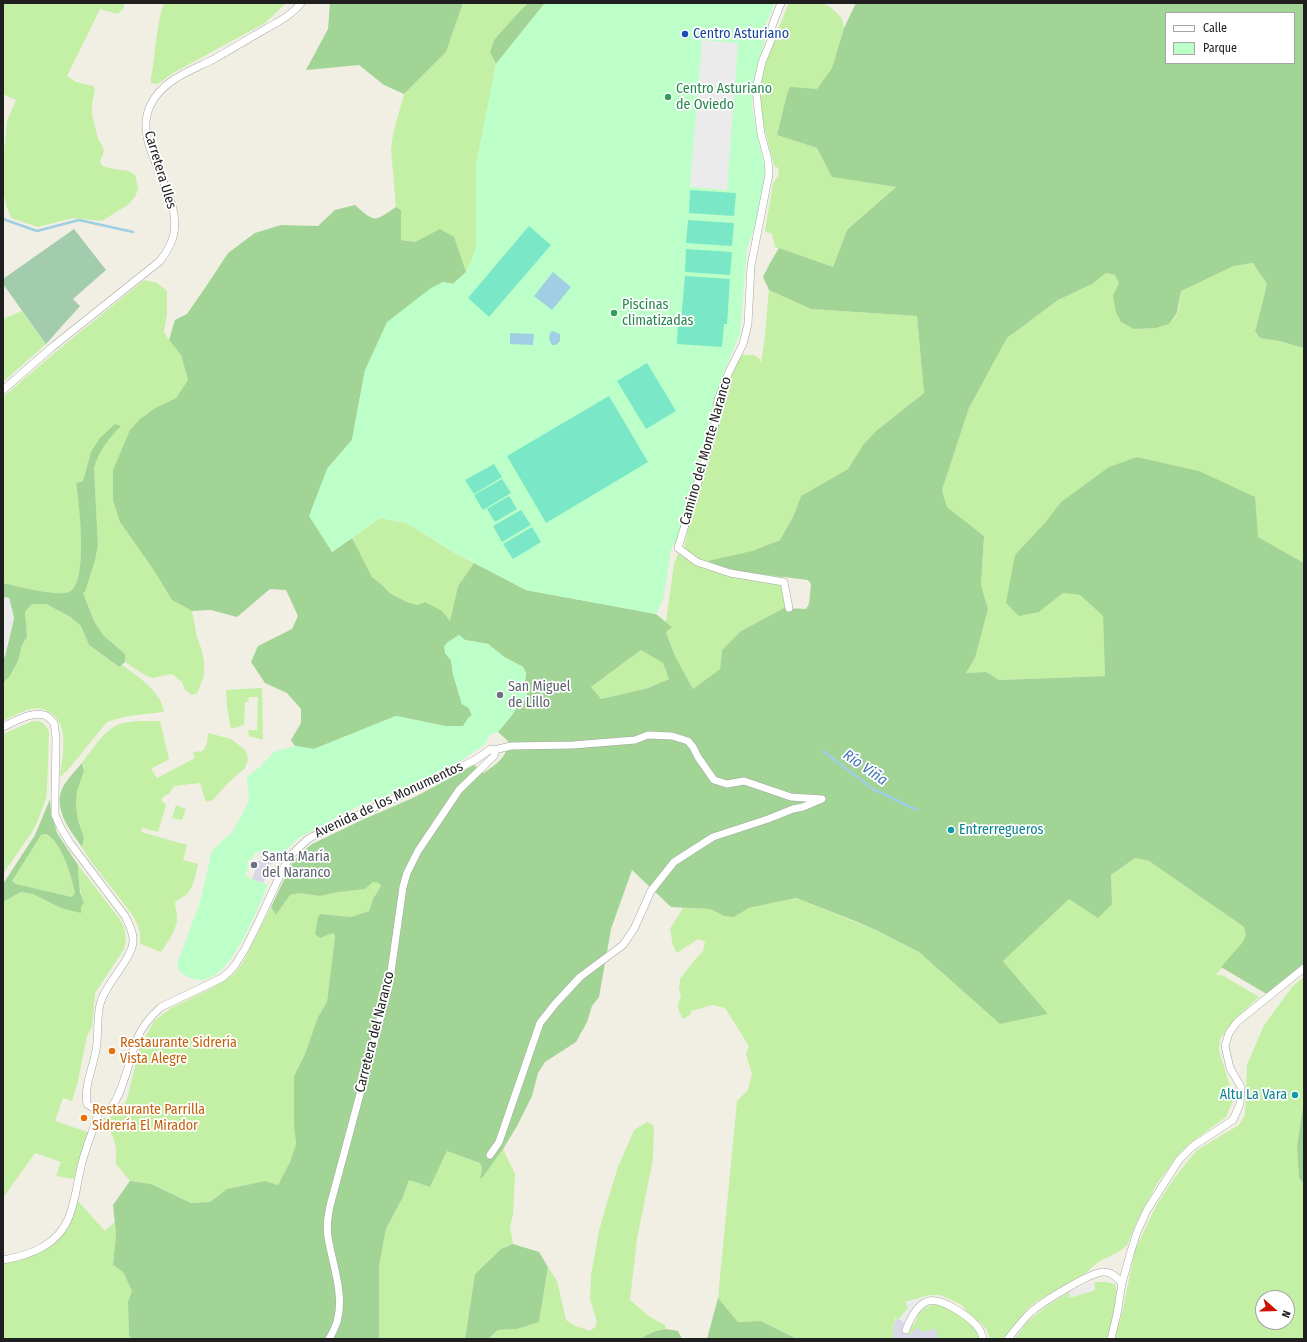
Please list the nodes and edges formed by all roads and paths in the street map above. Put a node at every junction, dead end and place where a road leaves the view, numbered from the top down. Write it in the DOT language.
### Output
graph roads {
  1 [pos="301,3"];
  2 [pos="781,3"];
  3 [pos="3,390"];
  4 [pos="789,608"];
  5 [pos="3,727"];
  6 [pos="494,750"];
  7 [pos="1304,968"];
  8 [pos="99,1111"];
  9 [pos="490,1155"];
  10 [pos="3,1260"];
  11 [pos="1122,1283"];
  12 [pos="906,1330"];
  13 [pos="329,1339"];
  14 [pos="983,1339"];
  15 [pos="1008,1339"];
  16 [pos="1111,1339"];
  1 -- 3 [label="street, Carretera Ules"];
  2 -- 4 [label="street, Camino del Monte Naranco"];
  5 -- 8 [label="street"];
  6 -- 8 [label="street, Avenida de los Monumentos"];
  6 -- 9 [label="street, Avenida de los Monumentos"];
  6 -- 13 [label="street, Carretera del Naranco"];
  7 -- 11 [label="street"];
  8 -- 10 [label="street"];
  11 -- 15 [label="street"];
  11 -- 16 [label="street"];
  12 -- 14 [label="street"];
}
